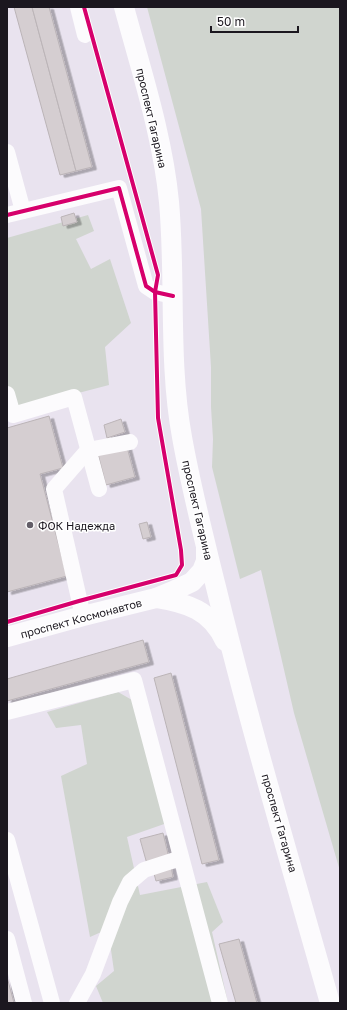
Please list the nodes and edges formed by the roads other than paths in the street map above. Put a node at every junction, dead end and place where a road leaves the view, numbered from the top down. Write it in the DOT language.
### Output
graph roads {
  1 [pos="78,7"];
  2 [pos="124,7"];
  3 [pos="85,35"];
  4 [pos="7,152"];
  5 [pos="23,211"];
  6 [pos="7,215"];
  7 [pos="173,296"];
  8 [pos="7,394"];
  9 [pos="130,442"];
  10 [pos="88,450"];
  11 [pos="100,489"];
  12 [pos="206,545"];
  13 [pos="156,598"];
  14 [pos="83,616"];
  15 [pos="7,638"];
  16 [pos="234,662"];
  17 [pos="7,712"];
  18 [pos="7,840"];
  19 [pos="182,858"];
  20 [pos="7,939"];
  21 [pos="24,1003"];
  22 [pos="52,1003"];
  23 [pos="77,1003"];
  24 [pos="220,1003"];
  25 [pos="330,1003"];
  1 -- 3 [label="street"];
  2 -- 7 [label="main road, проспект Гагарина"];
  4 -- 5 [label="street"];
  5 -- 6 [label="street"];
  5 -- 7 [label="street"];
  7 -- 12 [label="main road, проспект Гагарина"];
  8 -- 10 [label="street"];
  9 -- 10 [label="street"];
  10 -- 11 [label="street"];
  10 -- 14 [label="street"];
  12 -- 13 [label="main road"];
  12 -- 16 [label="main road, проспект Гагарина"];
  13 -- 14 [label="main road, проспект Космонавтов"];
  13 -- 16 [label="main road"];
  14 -- 15 [label="main road, проспект Космонавтов"];
  16 -- 25 [label="main road, проспект Гагарина"];
  17 -- 19 [label="street"];
  18 -- 22 [label="street"];
  19 -- 23 [label="street"];
  19 -- 24 [label="street"];
  20 -- 21 [label="street"];
}
